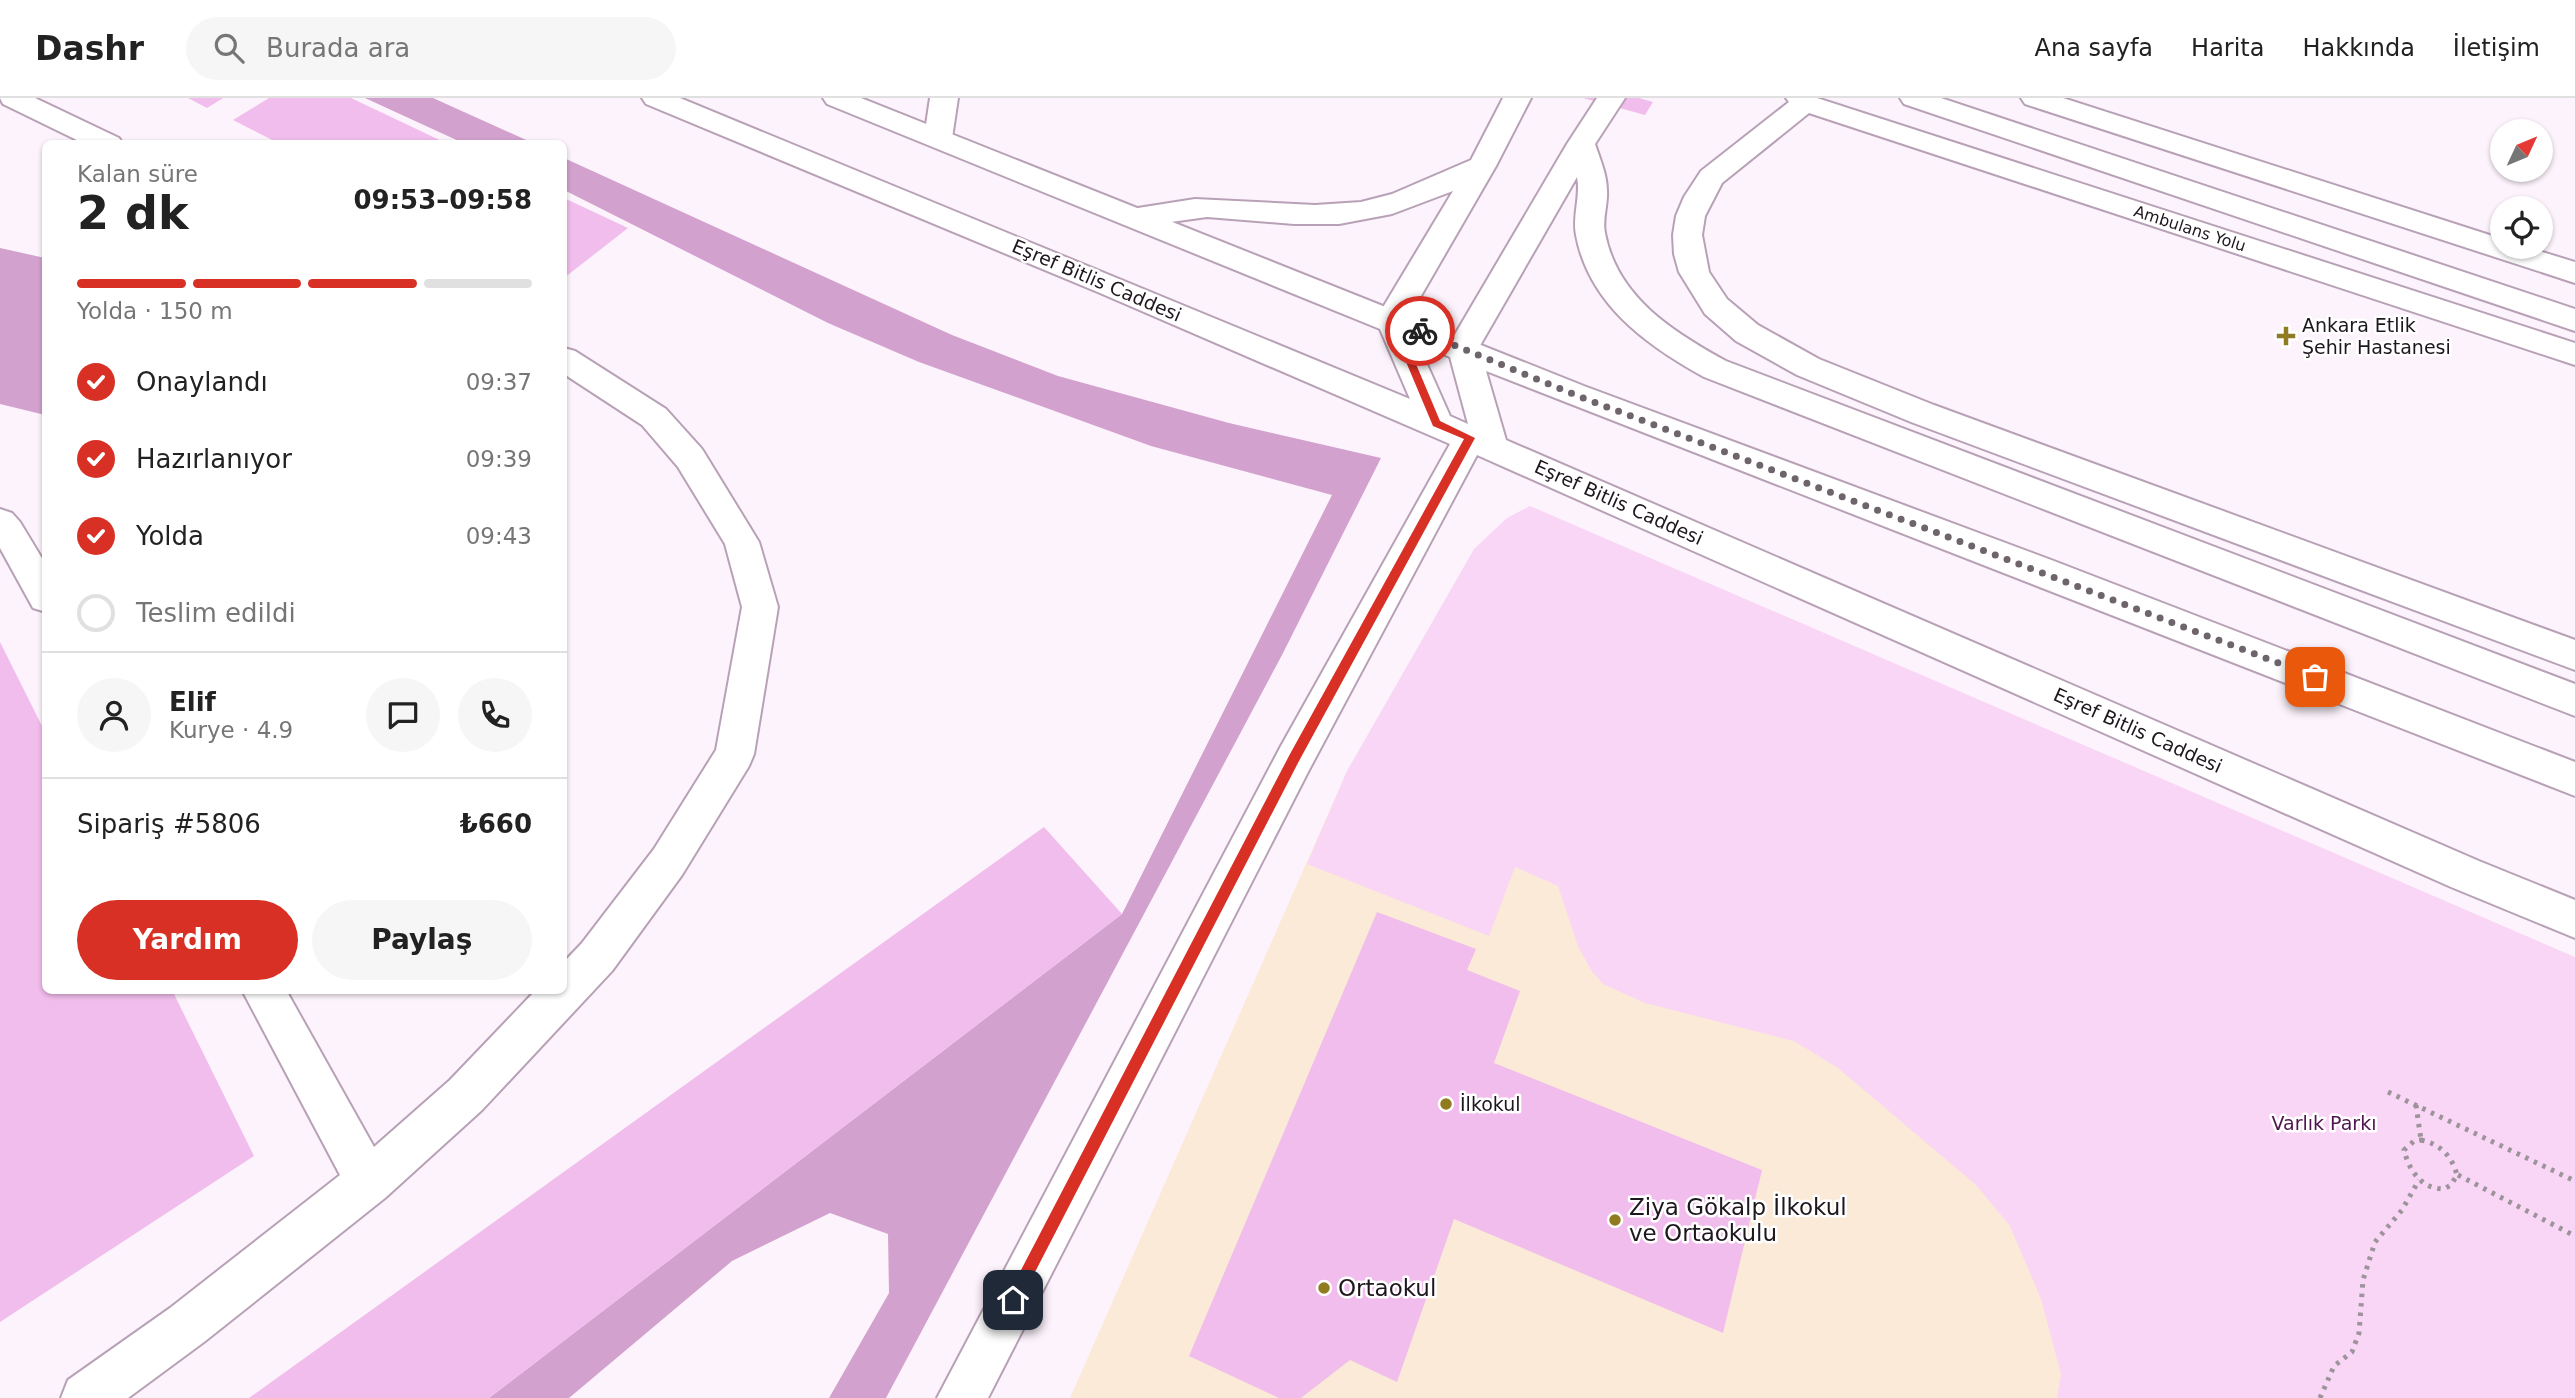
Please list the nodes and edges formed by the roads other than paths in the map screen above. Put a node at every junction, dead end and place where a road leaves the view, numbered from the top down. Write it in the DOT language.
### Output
graph roads {
  1 [pos="13,98"];
  2 [pos="656,98"];
  3 [pos="837,98"];
  4 [pos="944,98"];
  5 [pos="1517,98"];
  6 [pos="1611,98"];
  7 [pos="1914,98"];
  8 [pos="2035,98"];
  9 [pos="1802,100"];
  10 [pos="938,138"];
  11 [pos="102,140"];
  12 [pos="1581,144"];
  13 [pos="1482,166"];
  14 [pos="1135,217"];
  15 [pos="2575,273"];
  16 [pos="1392,319"];
  17 [pos="2575,320"];
  18 [pos="1463,348"];
  19 [pos="2575,354"];
  20 [pos="567,361"];
  21 [pos="1436,423"];
  22 [pos="1481,442"];
  23 [pos="0,522"];
  24 [pos="42,591"];
  25 [pos="2575,655"];
  26 [pos="2575,700"];
  27 [pos="2575,779"];
  28 [pos="2575,919"];
  29 [pos="567,989"];
  30 [pos="265,994"];
  31 [pos="562,994"];
  32 [pos="369,1182"];
  33 [pos="86,1398"];
  34 [pos="962,1398"];
  1 -- 11 [label="main road"];
  2 -- 21 [label="main road, Eşref Bitlis Caddesi"];
  3 -- 10 [label="main road"];
  4 -- 10 [label="main road"];
  5 -- 13 [label="main road"];
  6 -- 12 [label="main road"];
  7 -- 17 [label="main road"];
  8 -- 15 [label="main road"];
  9 -- 19 [label="main road, Ambulans Yolu"];
  9 -- 25 [label="main road, Ambulans Yolu"];
  10 -- 14 [label="main road"];
  12 -- 18 [label="main road"];
  12 -- 26 [label="main road"];
  13 -- 14 [label="main road"];
  13 -- 16 [label="main road"];
  14 -- 16 [label="main road"];
  16 -- 18 [label="main road"];
  16 -- 21 [label="main road"];
  18 -- 22 [label="main road"];
  18 -- 27 [label="main road"];
  20 -- 29 [label="main road"];
  21 -- 22 [label="main road, Eşref Bitlis Caddesi"];
  22 -- 28 [label="main road, Eşref Bitlis Caddesi"];
  22 -- 34 [label="main road"];
  23 -- 24 [label="main road"];
  30 -- 32 [label="main road"];
  31 -- 32 [label="main road"];
  32 -- 33 [label="main road"];
}
